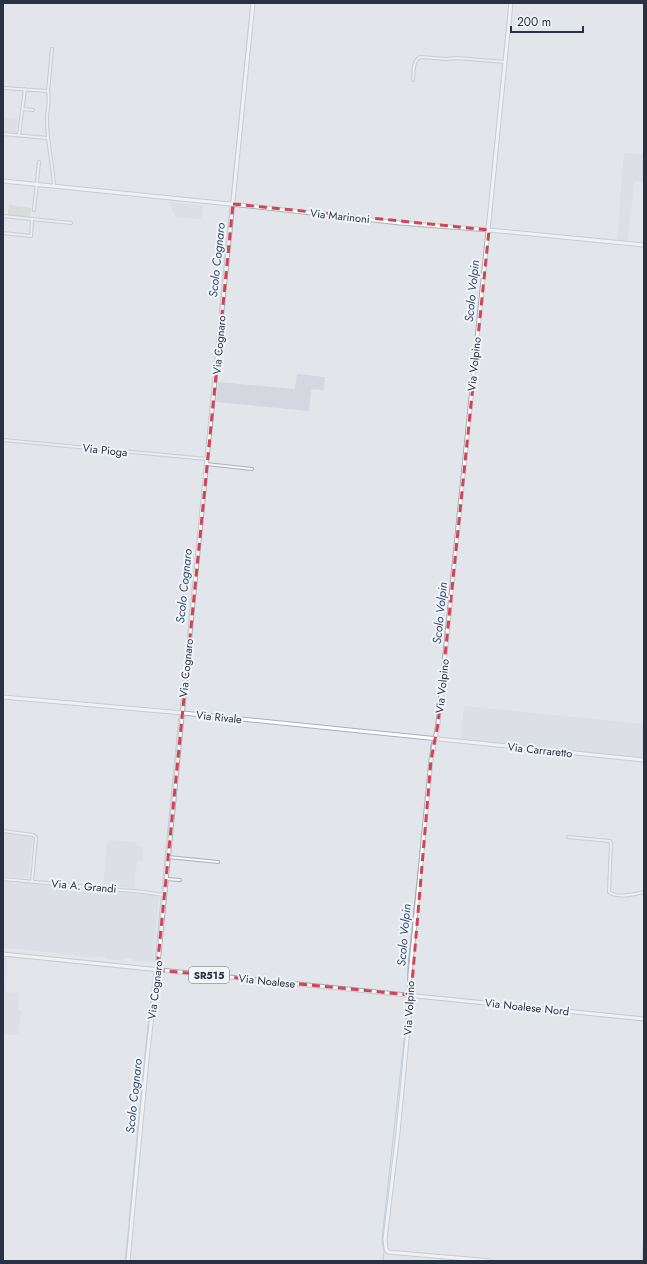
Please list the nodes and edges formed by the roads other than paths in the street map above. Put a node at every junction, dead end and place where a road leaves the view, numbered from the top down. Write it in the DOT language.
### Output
graph roads {
  1 [pos="253,3"];
  2 [pos="512,3"];
  3 [pos="52,49"];
  4 [pos="504,62"];
  5 [pos="413,80"];
  6 [pos="3,88"];
  7 [pos="25,90"];
  8 [pos="48,91"];
  9 [pos="22,109"];
  10 [pos="33,110"];
  11 [pos="3,134"];
  12 [pos="19,135"];
  13 [pos="47,138"];
  14 [pos="39,162"];
  15 [pos="3,181"];
  16 [pos="36,184"];
  17 [pos="54,187"];
  18 [pos="233,204"];
  19 [pos="34,210"];
  20 [pos="3,216"];
  21 [pos="32,219"];
  22 [pos="70,223"];
  23 [pos="489,230"];
  24 [pos="3,233"];
  25 [pos="644,245"];
  26 [pos="3,440"];
  27 [pos="207,460"];
  28 [pos="206,464"];
  29 [pos="252,469"];
  30 [pos="3,697"];
  31 [pos="182,714"];
  32 [pos="434,739"];
  33 [pos="644,760"];
  34 [pos="3,831"];
  35 [pos="568,837"];
  36 [pos="168,857"];
  37 [pos="218,862"];
  38 [pos="3,879"];
  39 [pos="166,879"];
  40 [pos="180,880"];
  41 [pos="32,882"];
  42 [pos="644,892"];
  43 [pos="164,895"];
  44 [pos="3,954"];
  45 [pos="157,970"];
  46 [pos="411,995"];
  47 [pos="644,1019"];
  48 [pos="128,1261"];
  49 [pos="491,1261"];
  1 -- 18 [label="street, Via Cognaro"];
  2 -- 4 [label="street, Via Volpino"];
  3 -- 8 [label="street"];
  4 -- 5 [label="street"];
  4 -- 23 [label="street, Via Volpino"];
  6 -- 7 [label="street"];
  7 -- 8 [label="street"];
  7 -- 9 [label="street"];
  8 -- 13 [label="street"];
  9 -- 10 [label="street"];
  9 -- 12 [label="street"];
  11 -- 12 [label="street"];
  12 -- 13 [label="street"];
  13 -- 17 [label="street"];
  14 -- 16 [label="street"];
  15 -- 16 [label="street, Via Marinoni"];
  16 -- 17 [label="street, Via Marinoni"];
  16 -- 19 [label="street"];
  17 -- 18 [label="street, Via Marinoni"];
  18 -- 23 [label="street, Via Marinoni"];
  18 -- 27 [label="street, Via Cognaro"];
  20 -- 21 [label="street"];
  21 -- 22 [label="street"];
  21 -- 24 [label="street"];
  23 -- 25 [label="street, Via Marinoni"];
  23 -- 32 [label="street, Via Volpino"];
  26 -- 27 [label="street, Via Pioga"];
  27 -- 28 [label="street, Via Cognaro"];
  28 -- 29 [label="street"];
  28 -- 31 [label="street, Via Cognaro"];
  30 -- 31 [label="street, Via Rivale"];
  31 -- 32 [label="street, Via Rivale"];
  31 -- 36 [label="street, Via Cognaro"];
  32 -- 33 [label="street, Via Carraretto"];
  32 -- 46 [label="street, Via Volpino"];
  34 -- 41 [label="street"];
  35 -- 42 [label="street"];
  36 -- 37 [label="street"];
  36 -- 39 [label="street, Via Cognaro"];
  38 -- 41 [label="street, Via A. Grandi"];
  39 -- 40 [label="street"];
  39 -- 43 [label="street, Via Cognaro"];
  41 -- 43 [label="street, Via A. Grandi"];
  43 -- 45 [label="street, Via Cognaro"];
  44 -- 45 [label="street, Via Noalese / SR515"];
  45 -- 46 [label="street, Via Noalese / SR515"];
  45 -- 48 [label="street, Via Cognaro"];
  46 -- 47 [label="street, Via Noalese Nord"];
  46 -- 49 [label="street, Via Volpino"];
}
